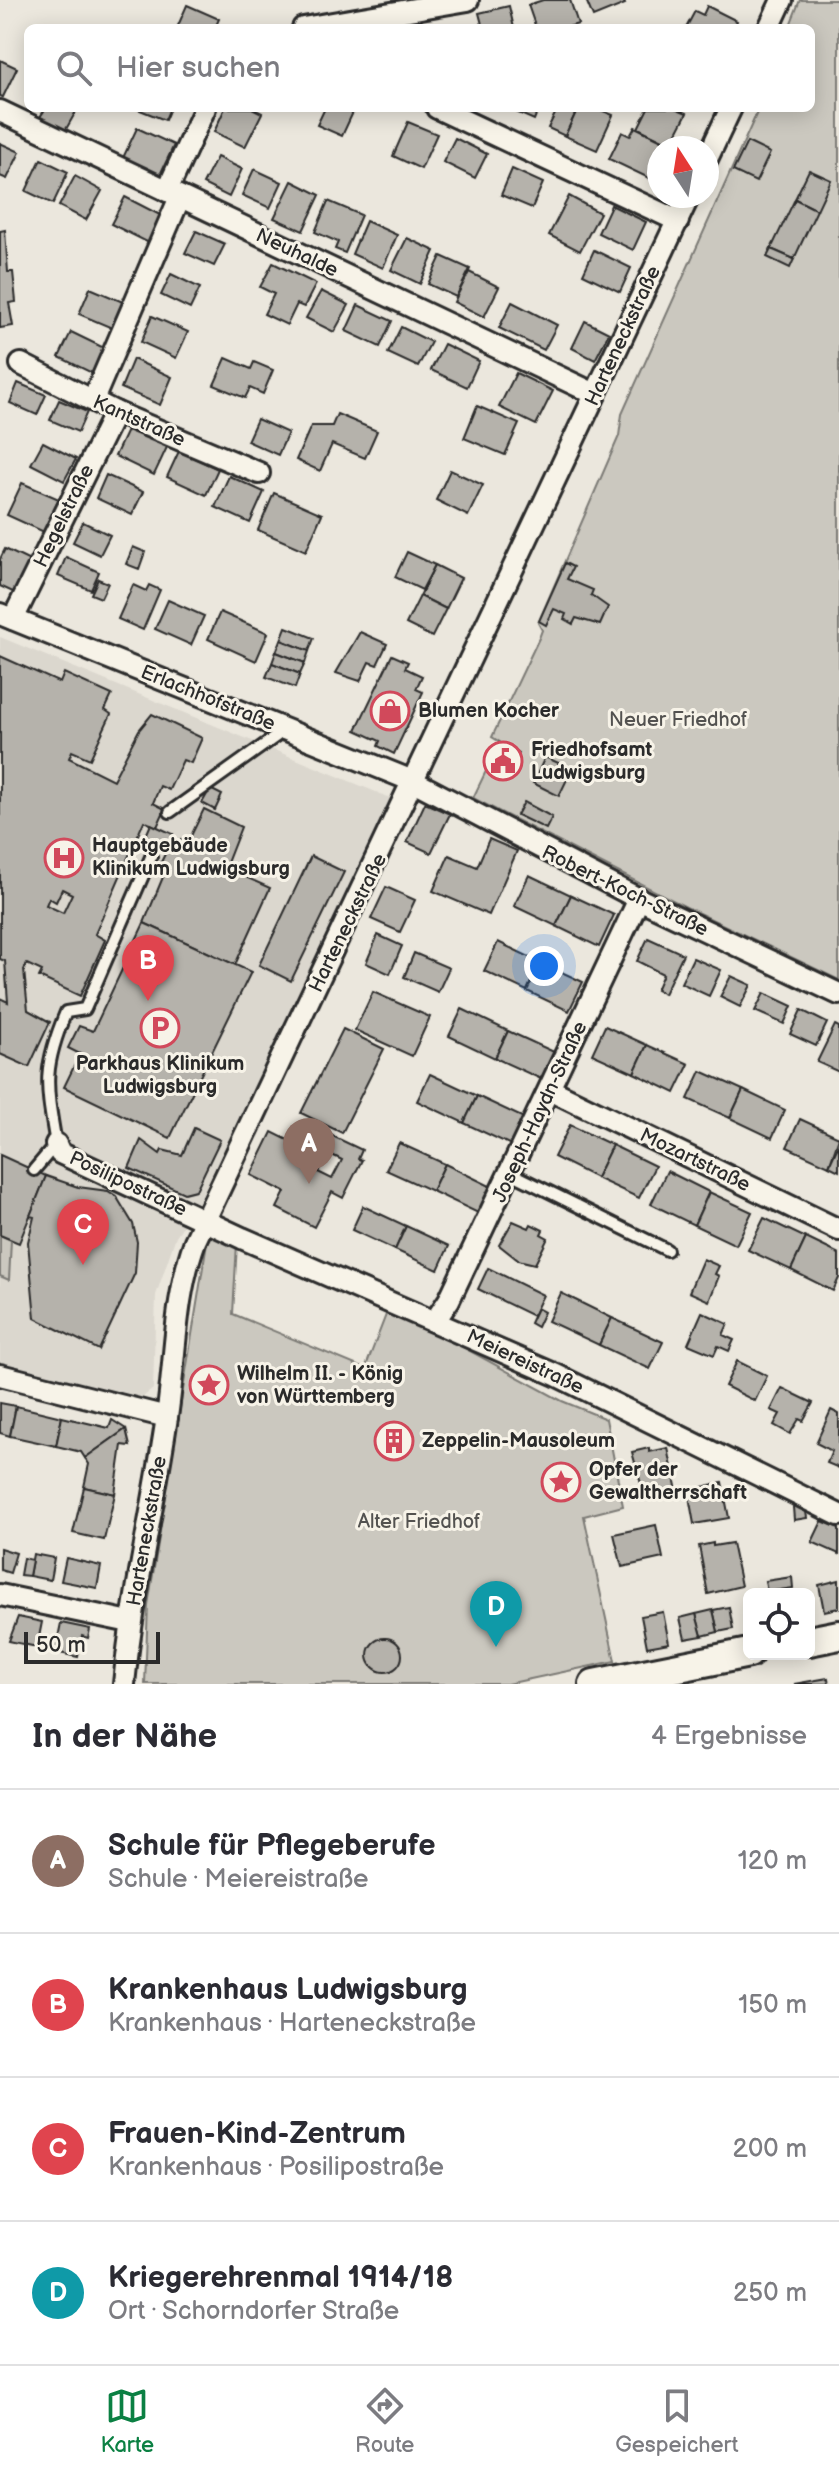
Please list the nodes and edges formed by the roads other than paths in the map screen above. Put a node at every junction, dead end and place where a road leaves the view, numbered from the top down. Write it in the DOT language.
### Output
graph roads {
  1 [pos="468,0"];
  2 [pos="782,0"];
  3 [pos="327,24"];
  4 [pos="771,24"];
  5 [pos="0,111"];
  6 [pos="204,112"];
  7 [pos="446,112"];
  8 [pos="729,112"];
  9 [pos="718,136"];
  10 [pos="174,194"];
  11 [pos="684,208"];
  12 [pos="678,221"];
  13 [pos="21,364"];
  14 [pos="595,394"];
  15 [pos="93,400"];
  16 [pos="115,412"];
  17 [pos="259,473"];
  18 [pos="6,617"];
  19 [pos="286,730"];
  20 [pos="415,782"];
  21 [pos="170,812"];
  22 [pos="151,857"];
  23 [pos="639,899"];
  24 [pos="839,994"];
  25 [pos="551,1090"];
  26 [pos="56,1144"];
  27 [pos="34,1170"];
  28 [pos="511,1173"];
  29 [pos="206,1219"];
  30 [pos="839,1230"];
  31 [pos="667,1250"];
  32 [pos="435,1321"];
  33 [pos="0,1375"];
  34 [pos="167,1417"];
  35 [pos="839,1515"];
  36 [pos="0,1595"];
  37 [pos="130,1622"];
  38 [pos="839,1635"];
  39 [pos="815,1640"];
  40 [pos="743,1654"];
  41 [pos="124,1684"];
  42 [pos="594,1684"];
  1 -- 3 [label="street"];
  2 -- 4 [label="street"];
  5 -- 10 [label="street, Neuhalde"];
  6 -- 10 [label="street"];
  7 -- 12 [label="street"];
  8 -- 9 [label="street"];
  10 -- 14 [label="street, Neuhalde"];
  10 -- 15 [label="street"];
  11 -- 12 [label="street, Harteneckstraße"];
  12 -- 14 [label="street, Harteneckstraße"];
  13 -- 15 [label="street, Kantstraße"];
  14 -- 20 [label="street, Harteneckstraße"];
  15 -- 16 [label="street, Kantstraße"];
  16 -- 17 [label="street, Kantstraße"];
  16 -- 18 [label="street, Hegelstraße"];
  18 -- 19 [label="street, Erlachhofstraße"];
  19 -- 20 [label="street, Erlachhofstraße"];
  19 -- 21 [label="lane"];
  20 -- 23 [label="street, Robert-Koch-Straße"];
  20 -- 29 [label="street, Harteneckstraße"];
  22 -- 26 [label="lane"];
  23 -- 24 [label="street, Robert-Koch-Straße"];
  23 -- 25 [label="street, Joseph-Haydn-Straße"];
  25 -- 28 [label="street, Joseph-Haydn-Straße"];
  25 -- 30 [label="street, Mozartstraße"];
  26 -- 27 [label="lane"];
  26 -- 29 [label="street, Posilipostraße"];
  28 -- 31 [label="lane"];
  28 -- 32 [label="street, Joseph-Haydn-Straße"];
  29 -- 32 [label="street, Meiereistraße"];
  29 -- 34 [label="street, Harteneckstraße"];
  32 -- 35 [label="street, Meiereistraße"];
  33 -- 34 [label="street"];
  34 -- 37 [label="street, Harteneckstraße"];
  36 -- 37 [label="street"];
  37 -- 41 [label="street, Harteneckstraße"];
  38 -- 39 [label="main road"];
  40 -- 42 [label="main road"];
}
